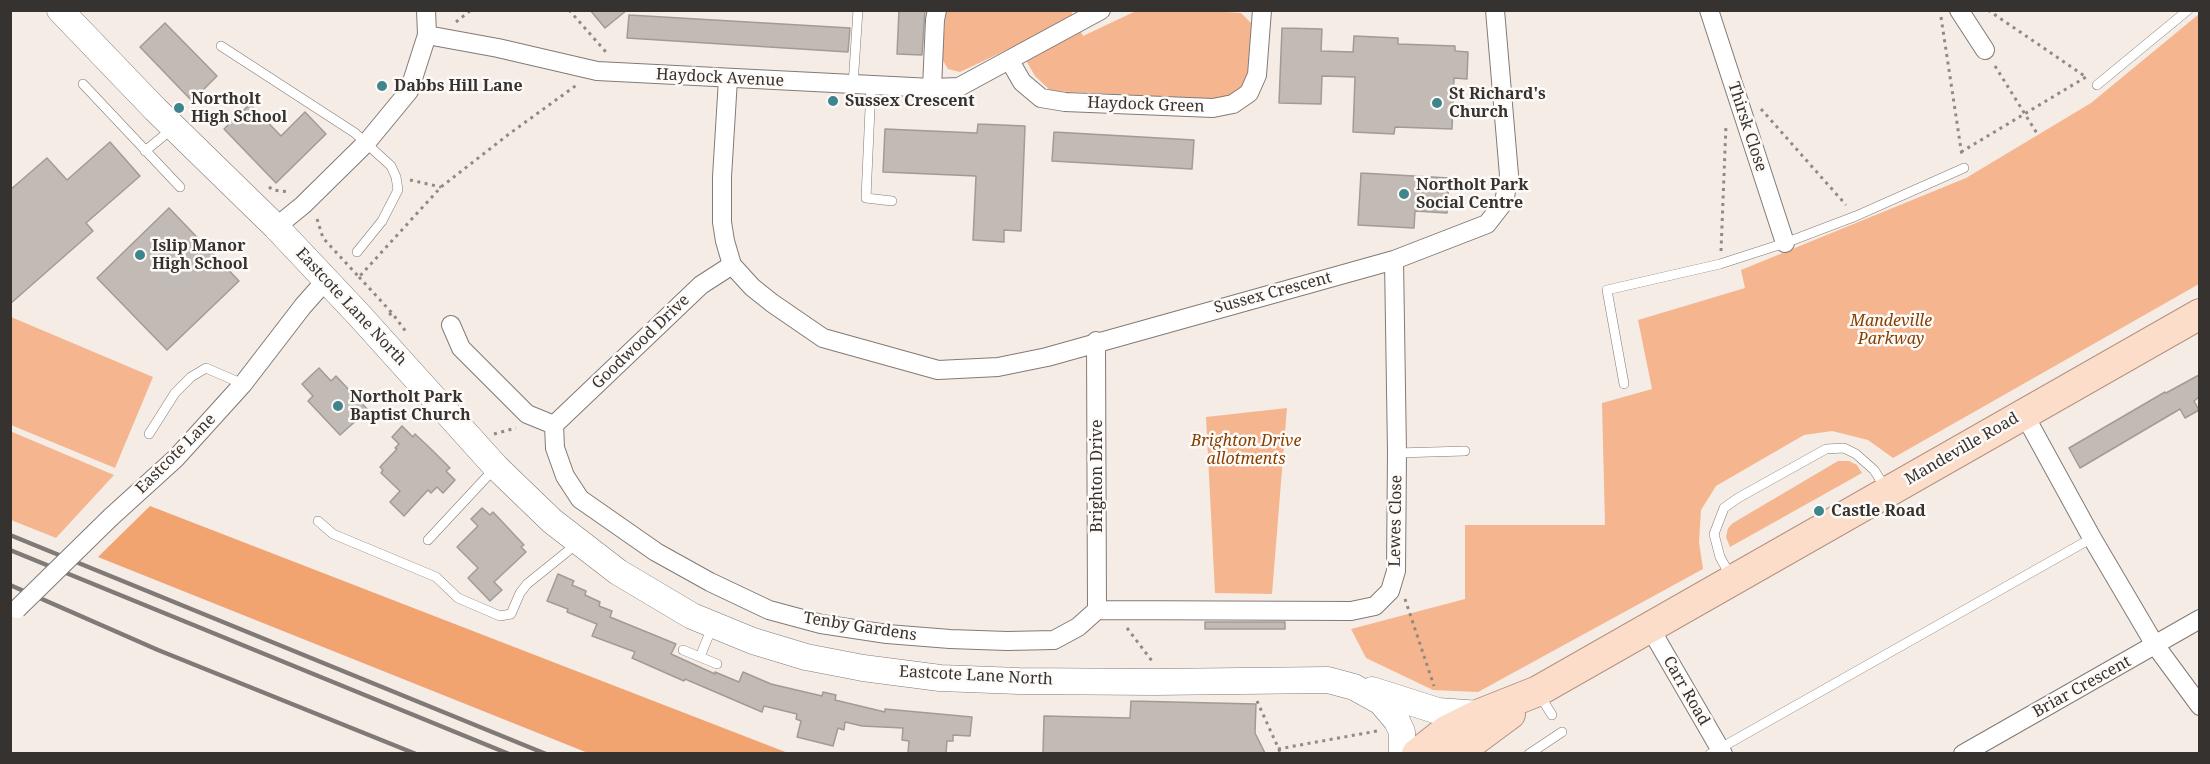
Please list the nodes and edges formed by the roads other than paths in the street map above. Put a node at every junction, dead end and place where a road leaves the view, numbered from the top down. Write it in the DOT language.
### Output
graph roads {
  1 [pos="60,10"];
  2 [pos="426,10"];
  3 [pos="858,10"];
  4 [pos="937,10"];
  5 [pos="1262,10"];
  6 [pos="1495,10"];
  7 [pos="1709,10"];
  8 [pos="1959,10"];
  9 [pos="2188,10"];
  10 [pos="1089,13"];
  11 [pos="427,35"];
  12 [pos="221,45"];
  13 [pos="1984,50"];
  14 [pos="1010,61"];
  15 [pos="728,79"];
  16 [pos="83,84"];
  17 [pos="2097,85"];
  18 [pos="862,86"];
  19 [pos="932,88"];
  20 [pos="174,128"];
  21 [pos="367,142"];
  22 [pos="145,151"];
  23 [pos="1964,168"];
  24 [pos="180,187"];
  25 [pos="892,201"];
  26 [pos="276,227"];
  27 [pos="1785,243"];
  28 [pos="357,252"];
  29 [pos="1394,260"];
  30 [pos="732,265"];
  31 [pos="326,280"];
  32 [pos="2199,314"];
  33 [pos="451,325"];
  34 [pos="1096,341"];
  35 [pos="243,384"];
  36 [pos="1624,384"];
  37 [pos="2024,414"];
  38 [pos="555,425"];
  39 [pos="149,434"];
  40 [pos="1466,451"];
  41 [pos="1397,453"];
  42 [pos="496,467"];
  43 [pos="1888,492"];
  44 [pos="318,521"];
  45 [pos="2092,538"];
  46 [pos="428,540"];
  47 [pos="576,541"];
  48 [pos="1733,580"];
  49 [pos="1105,610"];
  50 [pos="10,615"];
  51 [pos="2199,619"];
  52 [pos="713,625"];
  53 [pos="1650,628"];
  54 [pos="2155,645"];
  55 [pos="683,650"];
  56 [pos="700,657"];
  57 [pos="717,664"];
  58 [pos="1354,687"];
  59 [pos="1387,695"];
  60 [pos="1545,703"];
  61 [pos="2199,706"];
  62 [pos="1480,714"];
  63 [pos="1562,732"];
  64 [pos="1433,752"];
  65 [pos="1717,752"];
  66 [pos="1529,753"];
  67 [pos="1963,753"];
  1 -- 20 [label="street, Eastcote Lane North"];
  2 -- 11 [label="street"];
  3 -- 18 [label="lane"];
  4 -- 19 [label="street"];
  5 -- 14 [label="street, Haydock Green"];
  6 -- 29 [label="street, Sussex Crescent"];
  7 -- 27 [label="street, Thirsk Close"];
  8 -- 13 [label="street"];
  9 -- 17 [label="lane"];
  10 -- 14 [label="street, Haydock Avenue"];
  11 -- 15 [label="street, Haydock Avenue"];
  11 -- 21 [label="street"];
  12 -- 21 [label="lane"];
  14 -- 19 [label="street, Haydock Avenue"];
  15 -- 18 [label="street, Haydock Avenue"];
  15 -- 30 [label="street, Sussex Crescent"];
  16 -- 22 [label="lane"];
  18 -- 19 [label="street, Haydock Avenue"];
  18 -- 25 [label="lane"];
  20 -- 22 [label="lane"];
  20 -- 26 [label="street, Eastcote Lane North"];
  21 -- 26 [label="street"];
  21 -- 28 [label="lane"];
  22 -- 24 [label="lane"];
  23 -- 27 [label="lane"];
  26 -- 31 [label="street, Eastcote Lane North"];
  27 -- 36 [label="lane"];
  29 -- 34 [label="street, Sussex Crescent"];
  29 -- 41 [label="street, Lewes Close"];
  30 -- 34 [label="street, Sussex Crescent"];
  30 -- 38 [label="street, Goodwood Drive"];
  31 -- 35 [label="street, Eastcote Lane"];
  31 -- 42 [label="street, Eastcote Lane North"];
  32 -- 37 [label="main road, Mandeville Road"];
  33 -- 38 [label="street"];
  34 -- 49 [label="street, Brighton Drive"];
  35 -- 39 [label="lane"];
  35 -- 50 [label="street, Eastcote Lane, bridge"];
  37 -- 43 [label="main road, Mandeville Road"];
  37 -- 45 [label="street"];
  38 -- 49 [label="street, Tenby Gardens"];
  40 -- 41 [label="lane"];
  41 -- 49 [label="street, Lewes Close"];
  42 -- 46 [label="lane"];
  42 -- 47 [label="street, Eastcote Lane North"];
  43 -- 48 [label="main road, Mandeville Road"];
  43 -- 48 [label="lane"];
  44 -- 47 [label="lane"];
  45 -- 54 [label="street"];
  45 -- 65 [label="lane"];
  47 -- 52 [label="street, Eastcote Lane North"];
  48 -- 53 [label="main road, Mandeville Road"];
  51 -- 54 [label="street, Briar Crescent"];
  52 -- 56 [label="lane"];
  52 -- 58 [label="street, Eastcote Lane North"];
  53 -- 60 [label="main road, Mandeville Road"];
  53 -- 65 [label="street, Carr Road"];
  54 -- 61 [label="street"];
  54 -- 67 [label="street, Briar Crescent"];
  55 -- 56 [label="lane"];
  56 -- 57 [label="lane"];
  58 -- 59 [label="street, Eastcote Lane North"];
  58 -- 64 [label="street, Eastcote Lane North"];
  59 -- 62 [label="street, Eastcote Lane North"];
  59 -- 64 [label="street, Eastcote Lane North"];
  60 -- 62 [label="main road, Mandeville Road"];
  60 -- 64 [label="main road, Mandeville Road"];
  62 -- 64 [label="main road, Mandeville Road"];
  63 -- 66 [label="lane"];
}
